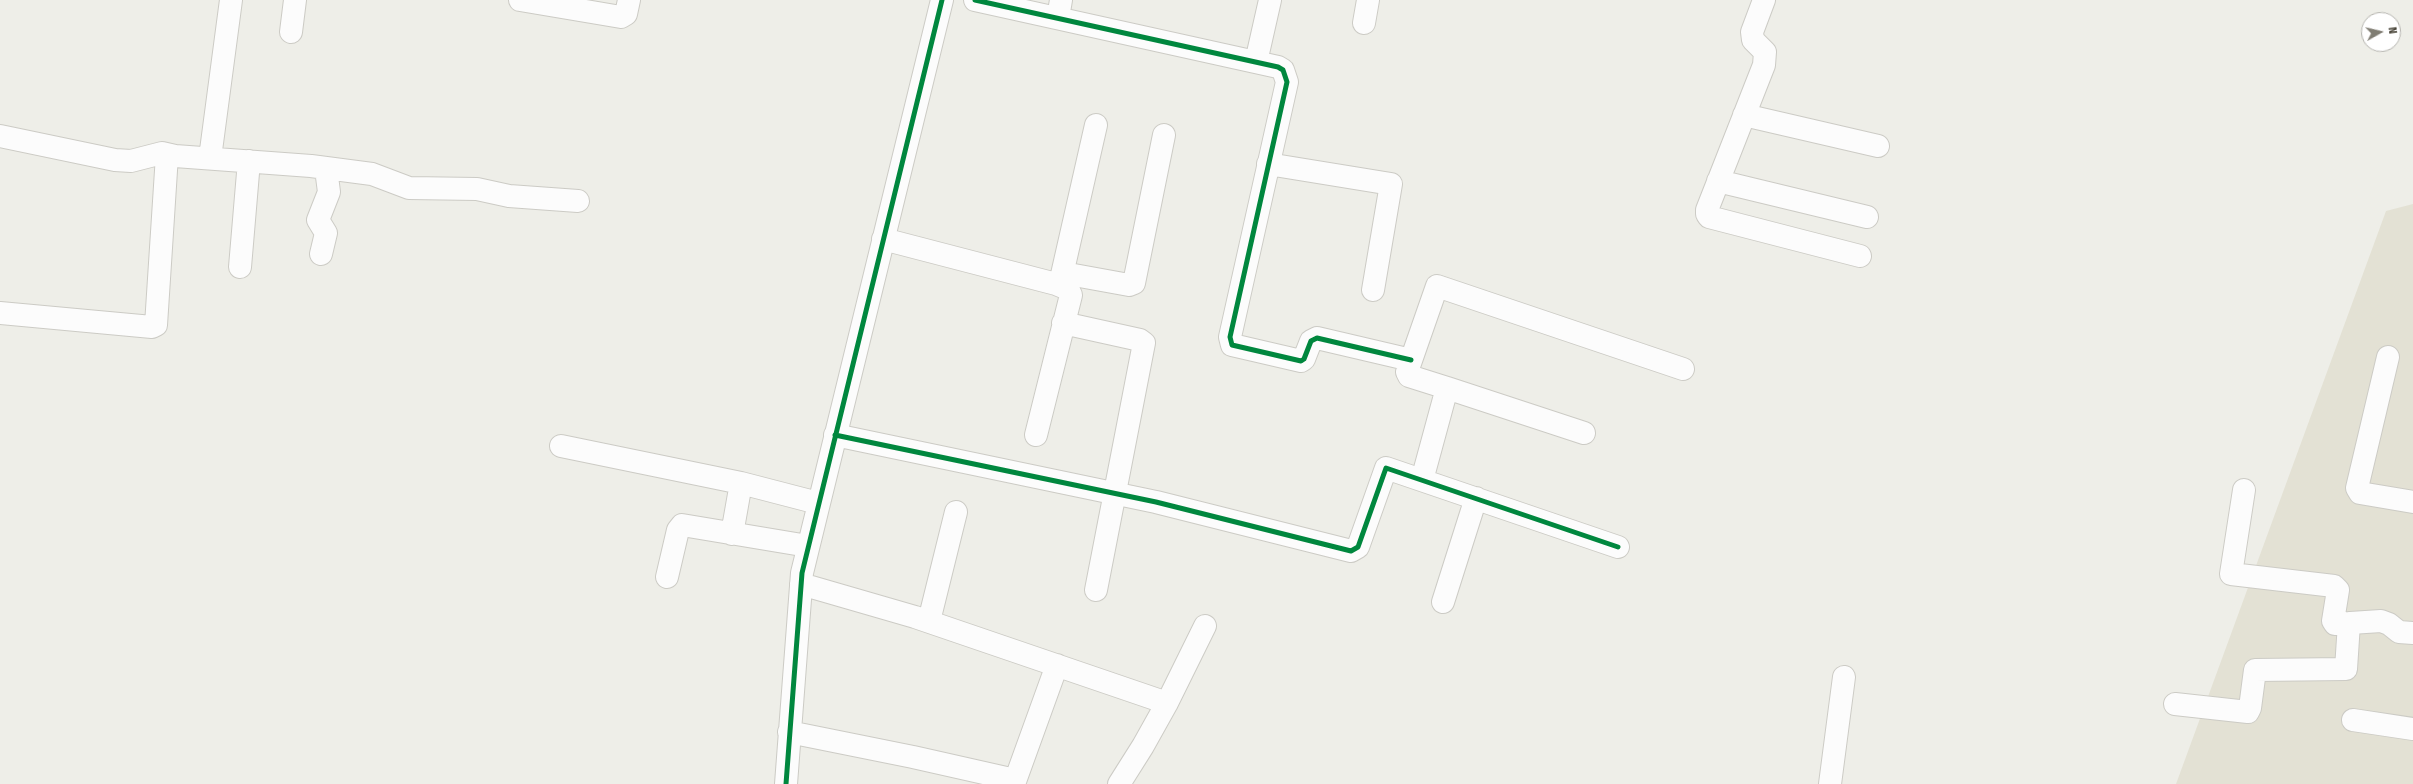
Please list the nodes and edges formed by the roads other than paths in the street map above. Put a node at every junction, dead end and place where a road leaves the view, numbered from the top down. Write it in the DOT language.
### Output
graph roads {
  1 [pos="230,0"];
  2 [pos="295,0"];
  3 [pos="520,0"];
  4 [pos="629,0"];
  5 [pos="942,0"];
  6 [pos="976,0"];
  7 [pos="1270,0"];
  8 [pos="1368,0"];
  9 [pos="1764,0"];
  10 [pos="543,3"];
  11 [pos="1059,9"];
  12 [pos="1364,23"];
  13 [pos="291,32"];
  14 [pos="1256,62"];
  15 [pos="1744,115"];
  16 [pos="1096,125"];
  17 [pos="1164,135"];
  18 [pos="0,136"];
  19 [pos="1878,146"];
  20 [pos="167,155"];
  21 [pos="210,158"];
  22 [pos="249,161"];
  23 [pos="1268,164"];
  24 [pos="326,168"];
  25 [pos="1718,181"];
  26 [pos="578,201"];
  27 [pos="1867,217"];
  28 [pos="883,239"];
  29 [pos="320,254"];
  30 [pos="1860,256"];
  31 [pos="240,267"];
  32 [pos="1060,279"];
  33 [pos="1374,290"];
  34 [pos="0,313"];
  35 [pos="1063,323"];
  36 [pos="2388,357"];
  37 [pos="1411,360"];
  38 [pos="1683,369"];
  39 [pos="1447,388"];
  40 [pos="1584,433"];
  41 [pos="835,435"];
  42 [pos="1036,435"];
  43 [pos="561,446"];
  44 [pos="1422,480"];
  45 [pos="741,483"];
  46 [pos="2244,490"];
  47 [pos="1116,494"];
  48 [pos="1476,498"];
  49 [pos="2413,502"];
  50 [pos="818,503"];
  51 [pos="956,512"];
  52 [pos="732,534"];
  53 [pos="808,546"];
  54 [pos="1618,547"];
  55 [pos="667,577"];
  56 [pos="801,584"];
  57 [pos="1096,590"];
  58 [pos="1442,602"];
  59 [pos="928,621"];
  60 [pos="2349,624"];
  61 [pos="1205,626"];
  62 [pos="2413,634"];
  63 [pos="1057,665"];
  64 [pos="1844,677"];
  65 [pos="1167,703"];
  66 [pos="2175,704"];
  67 [pos="2353,720"];
  68 [pos="2413,729"];
  69 [pos="789,732"];
  70 [pos="1014,782"];
  71 [pos="786,784"];
  72 [pos="1119,784"];
  73 [pos="1830,784"];
  1 -- 21 [label="street"];
  2 -- 13 [label="street"];
  3 -- 10 [label="street"];
  4 -- 10 [label="street"];
  5 -- 28 [label="street"];
  6 -- 11 [label="street"];
  7 -- 14 [label="street"];
  8 -- 12 [label="street"];
  9 -- 15 [label="street"];
  11 -- 14 [label="street"];
  14 -- 23 [label="street"];
  15 -- 19 [label="street"];
  15 -- 25 [label="street"];
  16 -- 32 [label="street"];
  17 -- 32 [label="street"];
  18 -- 20 [label="street"];
  20 -- 21 [label="street"];
  20 -- 34 [label="street"];
  21 -- 22 [label="street"];
  22 -- 24 [label="street"];
  22 -- 31 [label="street"];
  23 -- 33 [label="street"];
  23 -- 37 [label="street"];
  24 -- 26 [label="street"];
  24 -- 29 [label="street"];
  25 -- 27 [label="street"];
  25 -- 30 [label="street"];
  28 -- 32 [label="street"];
  28 -- 41 [label="street"];
  32 -- 35 [label="street"];
  35 -- 42 [label="street"];
  35 -- 47 [label="street"];
  36 -- 49 [label="street"];
  37 -- 38 [label="street"];
  37 -- 39 [label="street"];
  39 -- 40 [label="street"];
  39 -- 44 [label="street"];
  41 -- 47 [label="street"];
  41 -- 50 [label="street"];
  43 -- 45 [label="street"];
  44 -- 47 [label="street"];
  44 -- 48 [label="street"];
  45 -- 50 [label="street"];
  45 -- 52 [label="street"];
  46 -- 60 [label="street"];
  47 -- 57 [label="street"];
  48 -- 54 [label="street"];
  48 -- 58 [label="street"];
  50 -- 53 [label="street"];
  51 -- 59 [label="street"];
  52 -- 53 [label="street"];
  52 -- 55 [label="street"];
  53 -- 56 [label="street"];
  56 -- 59 [label="street"];
  56 -- 69 [label="street"];
  59 -- 63 [label="street"];
  60 -- 62 [label="street"];
  60 -- 66 [label="street"];
  61 -- 65 [label="street"];
  63 -- 65 [label="street"];
  63 -- 70 [label="street"];
  64 -- 73 [label="street"];
  65 -- 72 [label="street"];
  67 -- 68 [label="street"];
  69 -- 70 [label="street"];
  69 -- 71 [label="street"];
}
